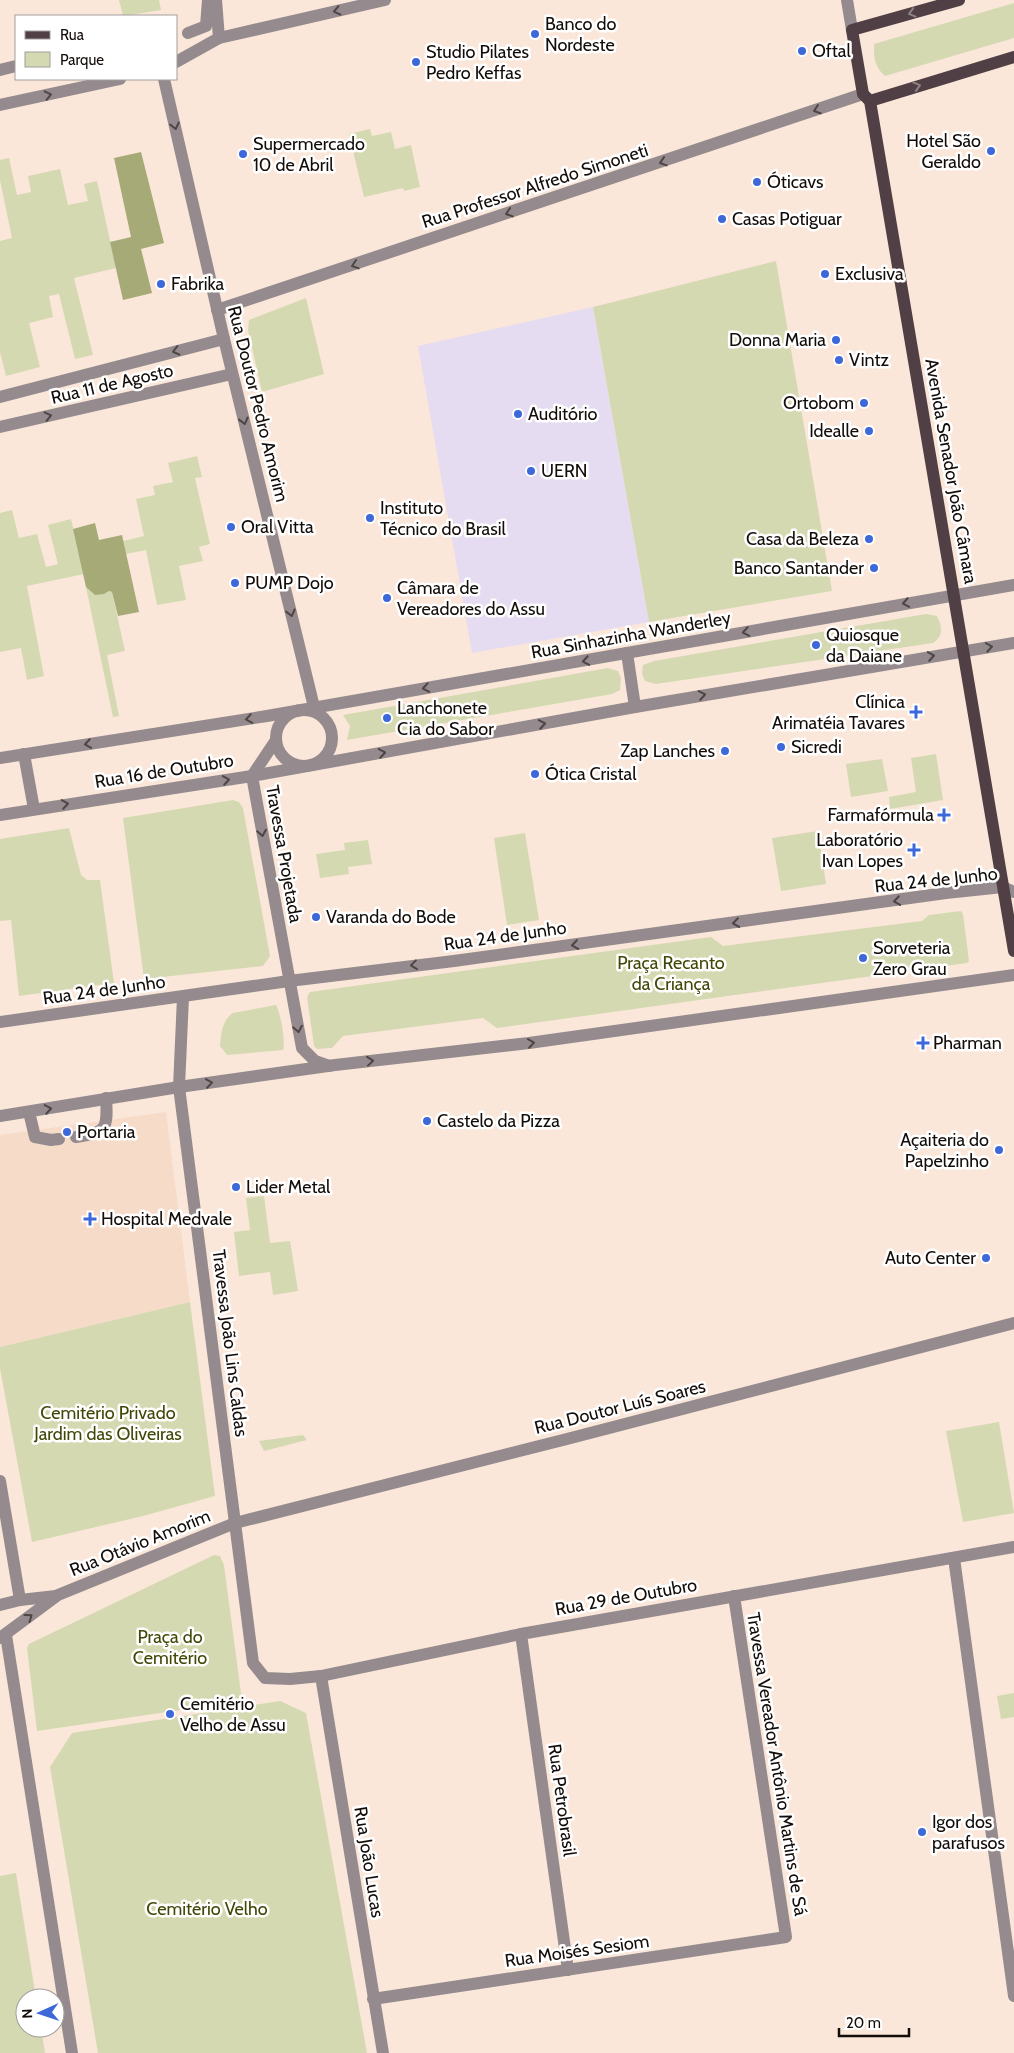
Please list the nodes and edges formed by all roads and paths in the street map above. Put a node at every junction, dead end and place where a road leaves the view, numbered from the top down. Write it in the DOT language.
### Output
graph roads {
  1 [pos="208,0"];
  2 [pos="216,0"];
  3 [pos="385,0"];
  4 [pos="847,0"];
  5 [pos="959,0"];
  6 [pos="852,30"];
  7 [pos="182,34"];
  8 [pos="219,38"];
  9 [pos="1014,57"];
  10 [pos="178,61"];
  11 [pos="15,66"];
  12 [pos="0,70"];
  13 [pos="115,80"];
  14 [pos="164,80"];
  15 [pos="867,97"];
  16 [pos="0,105"];
  17 [pos="217,310"];
  18 [pos="224,339"];
  19 [pos="232,374"];
  20 [pos="0,397"];
  21 [pos="0,427"];
  22 [pos="1014,585"];
  23 [pos="954,595"];
  24 [pos="1014,642"];
  25 [pos="963,651"];
  26 [pos="627,654"];
  27 [pos="314,707"];
  28 [pos="636,707"];
  29 [pos="299,710"];
  30 [pos="276,740"];
  31 [pos="24,754"];
  32 [pos="0,758"];
  33 [pos="308,766"];
  34 [pos="252,776"];
  35 [pos="34,809"];
  36 [pos="0,815"];
  37 [pos="1008,889"];
  38 [pos="1014,951"];
  39 [pos="1014,974"];
  40 [pos="289,981"];
  41 [pos="182,997"];
  42 [pos="0,1022"];
  43 [pos="329,1066"];
  44 [pos="179,1087"];
  45 [pos="106,1098"];
  46 [pos="29,1112"];
  47 [pos="0,1116"];
  48 [pos="76,1137"];
  49 [pos="59,1139"];
  50 [pos="1014,1323"];
  51 [pos="0,1481"];
  52 [pos="235,1522"];
  53 [pos="1014,1547"];
  54 [pos="954,1558"];
  55 [pos="58,1595"];
  56 [pos="734,1596"];
  57 [pos="20,1600"];
  58 [pos="0,1605"];
  59 [pos="521,1634"];
  60 [pos="3,1637"];
  61 [pos="253,1663"];
  62 [pos="321,1676"];
  63 [pos="786,1938"];
  64 [pos="568,1970"];
  65 [pos="1014,1996"];
  66 [pos="373,1999"];
  67 [pos="72,2053"];
  68 [pos="383,2053"];
  1 -- 7 [label="street"];
  2 -- 8 [label="street"];
  3 -- 8 [label="street, one-way"];
  4 -- 6 [label="street, Avenida Senador João Câmara"];
  5 -- 6 [label="main road, one-way"];
  6 -- 15 [label="main road, Avenida Senador João Câmara"];
  7 -- 8 [label="street"];
  8 -- 10 [label="street"];
  15 -- 9 [label="main road, one-way"];
  11 -- 12 [label="street"];
  16 -- 13 [label="street, one-way"];
  14 -- 17 [label="street, Rua Doutor Pedro Amorim, one-way"];
  15 -- 17 [label="street, Rua Professor Alfredo Simoneti, one-way"];
  15 -- 23 [label="main road, Avenida Senador João Câmara"];
  17 -- 18 [label="street, Rua Doutor Pedro Amorim"];
  18 -- 19 [label="street, Rua Doutor Pedro Amorim"];
  18 -- 20 [label="street, Rua 11 de Agosto, one-way"];
  21 -- 19 [label="street, Rua 11 de Agosto, one-way"];
  19 -- 27 [label="street, Rua Doutor Pedro Amorim, one-way"];
  22 -- 23 [label="street, Rua Sinhazinha Wanderley"];
  23 -- 25 [label="main road, Avenida Senador João Câmara"];
  23 -- 26 [label="street, Rua Sinhazinha Wanderley, one-way"];
  25 -- 24 [label="street, one-way"];
  28 -- 25 [label="street, one-way"];
  25 -- 37 [label="main road, Avenida Senador João Câmara"];
  26 -- 27 [label="street, Rua Sinhazinha Wanderley, one-way"];
  26 -- 28 [label="street"];
  27 -- 29 [label="street"];
  33 -- 28 [label="street, Rua 16 de Outubro, one-way"];
  29 -- 30 [label="street"];
  29 -- 31 [label="street, one-way"];
  29 -- 33 [label="street"];
  30 -- 33 [label="street"];
  30 -- 34 [label="street, Travessa Projetada"];
  31 -- 32 [label="street"];
  31 -- 35 [label="street"];
  33 -- 34 [label="street, Rua 16 de Outubro"];
  35 -- 34 [label="street, Rua 16 de Outubro, one-way"];
  34 -- 40 [label="street, Travessa Projetada, one-way"];
  35 -- 36 [label="street, Rua 16 de Outubro"];
  37 -- 38 [label="main road, Avenida Senador João Câmara"];
  37 -- 40 [label="street, Rua 24 de Junho, one-way"];
  43 -- 39 [label="street, one-way"];
  40 -- 41 [label="street, Rua 24 de Junho"];
  40 -- 43 [label="street, Travessa Projetada, one-way"];
  41 -- 42 [label="street, Rua 24 de Junho"];
  41 -- 44 [label="street, Travessa João Lins Caldas"];
  44 -- 43 [label="street, one-way"];
  44 -- 45 [label="street"];
  44 -- 52 [label="street, Travessa João Lins Caldas"];
  46 -- 45 [label="street, one-way"];
  45 -- 48 [label="street"];
  46 -- 47 [label="street"];
  46 -- 49 [label="street"];
  50 -- 52 [label="street, Rua Doutor Luís Soares"];
  51 -- 57 [label="street"];
  52 -- 55 [label="street, Rua Otávio Amorim"];
  52 -- 61 [label="street, Travessa João Lins Caldas"];
  53 -- 54 [label="street, Rua 29 de Outubro"];
  54 -- 56 [label="street, Rua 29 de Outubro"];
  54 -- 65 [label="street"];
  55 -- 57 [label="street, Rua Otávio Amorim"];
  60 -- 55 [label="street, Rua Otávio Amorim, one-way"];
  56 -- 59 [label="street, Rua 29 de Outubro"];
  56 -- 63 [label="street, Travessa Vereador Antônio Martins de Sá"];
  57 -- 58 [label="street, Rua Otávio Amorim"];
  59 -- 62 [label="street, Rua 29 de Outubro"];
  59 -- 64 [label="street, Rua Petrobrasil"];
  60 -- 67 [label="street"];
  61 -- 62 [label="street, Rua 29 de Outubro"];
  62 -- 66 [label="street, Rua João Lucas"];
  63 -- 64 [label="street, Rua Moisés Sesiom"];
  64 -- 66 [label="street, Rua Moisés Sesiom"];
  66 -- 68 [label="street, Rua João Lucas"];
}
